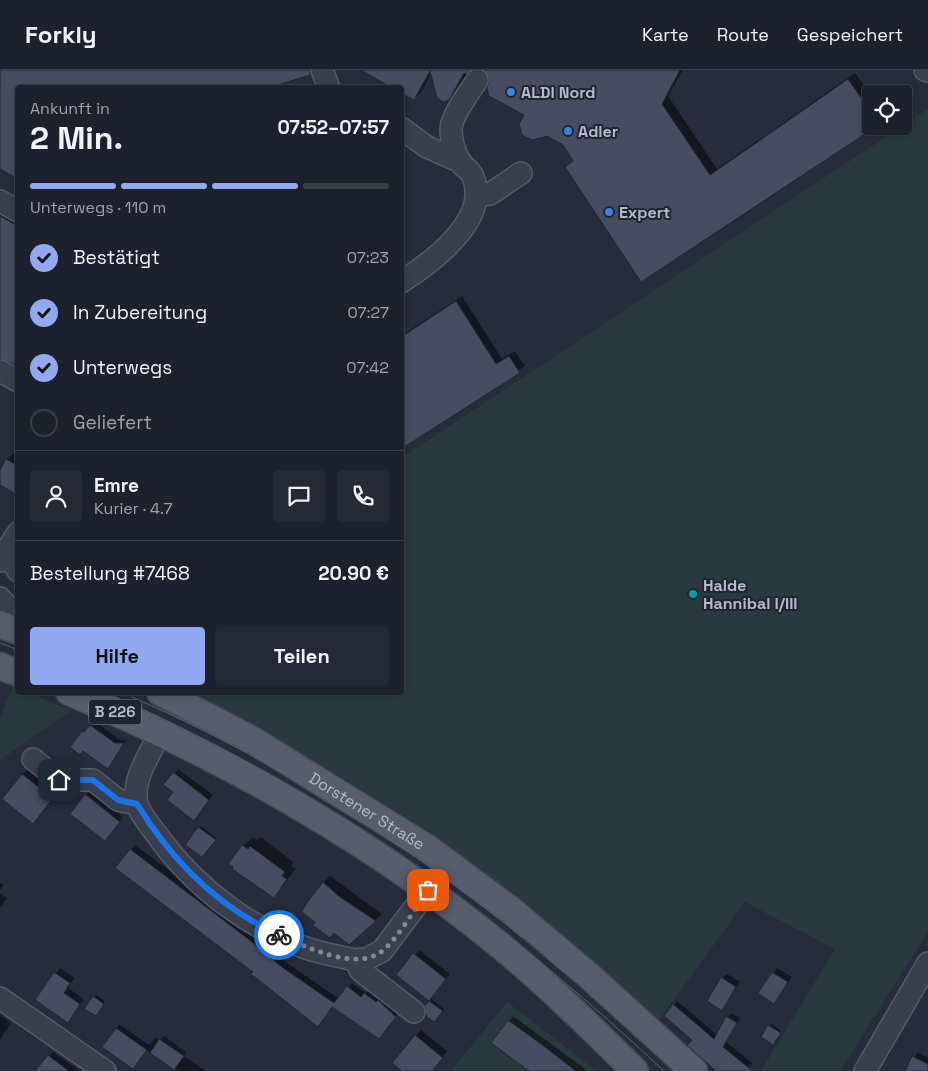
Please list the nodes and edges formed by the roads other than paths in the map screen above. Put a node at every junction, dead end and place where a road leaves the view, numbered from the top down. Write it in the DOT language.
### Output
graph roads {
  1 [pos="322,70"];
  2 [pos="476,80"];
  3 [pos="328,85"];
  4 [pos="452,124"];
  5 [pos="406,130"];
  6 [pos="460,162"];
  7 [pos="521,173"];
  8 [pos="476,196"];
  9 [pos="0,201"];
  10 [pos="15,209"];
  11 [pos="404,280"];
  12 [pos="0,371"];
  13 [pos="15,378"];
  14 [pos="15,536"];
  15 [pos="2,556"];
  16 [pos="15,568"];
  17 [pos="0,598"];
  18 [pos="15,616"];
  19 [pos="0,624"];
  20 [pos="15,630"];
  21 [pos="0,666"];
  22 [pos="15,671"];
  23 [pos="76,695"];
  24 [pos="166,695"];
  25 [pos="161,732"];
  26 [pos="33,759"];
  27 [pos="137,804"];
  28 [pos="428,890"];
  29 [pos="356,960"];
  30 [pos="928,963"];
  31 [pos="0,998"];
  32 [pos="414,1012"];
  33 [pos="104,1071"];
  34 [pos="634,1071"];
  35 [pos="694,1071"];
  36 [pos="866,1071"];
  1 -- 3 [label="street"];
  2 -- 4 [label="street"];
  4 -- 5 [label="street"];
  4 -- 6 [label="street"];
  5 -- 6 [label="street"];
  6 -- 8 [label="street"];
  7 -- 8 [label="street"];
  8 -- 11 [label="street"];
  9 -- 10 [label="street"];
  12 -- 13 [label="street"];
  14 -- 15 [label="street"];
  15 -- 16 [label="street"];
  17 -- 18 [label="street"];
  19 -- 20 [label="main road"];
  21 -- 22 [label="main road"];
  23 -- 25 [label="main road, Dorstener Straße / B 226"];
  24 -- 35 [label="main road, Dorstener Straße / B 226"];
  25 -- 27 [label="street"];
  25 -- 28 [label="main road, Dorstener Straße / B 226"];
  26 -- 27 [label="street"];
  27 -- 29 [label="street"];
  28 -- 29 [label="street"];
  28 -- 34 [label="main road, Dorstener Straße / B 226"];
  29 -- 32 [label="street"];
  30 -- 36 [label="street"];
  31 -- 33 [label="street"];
}
